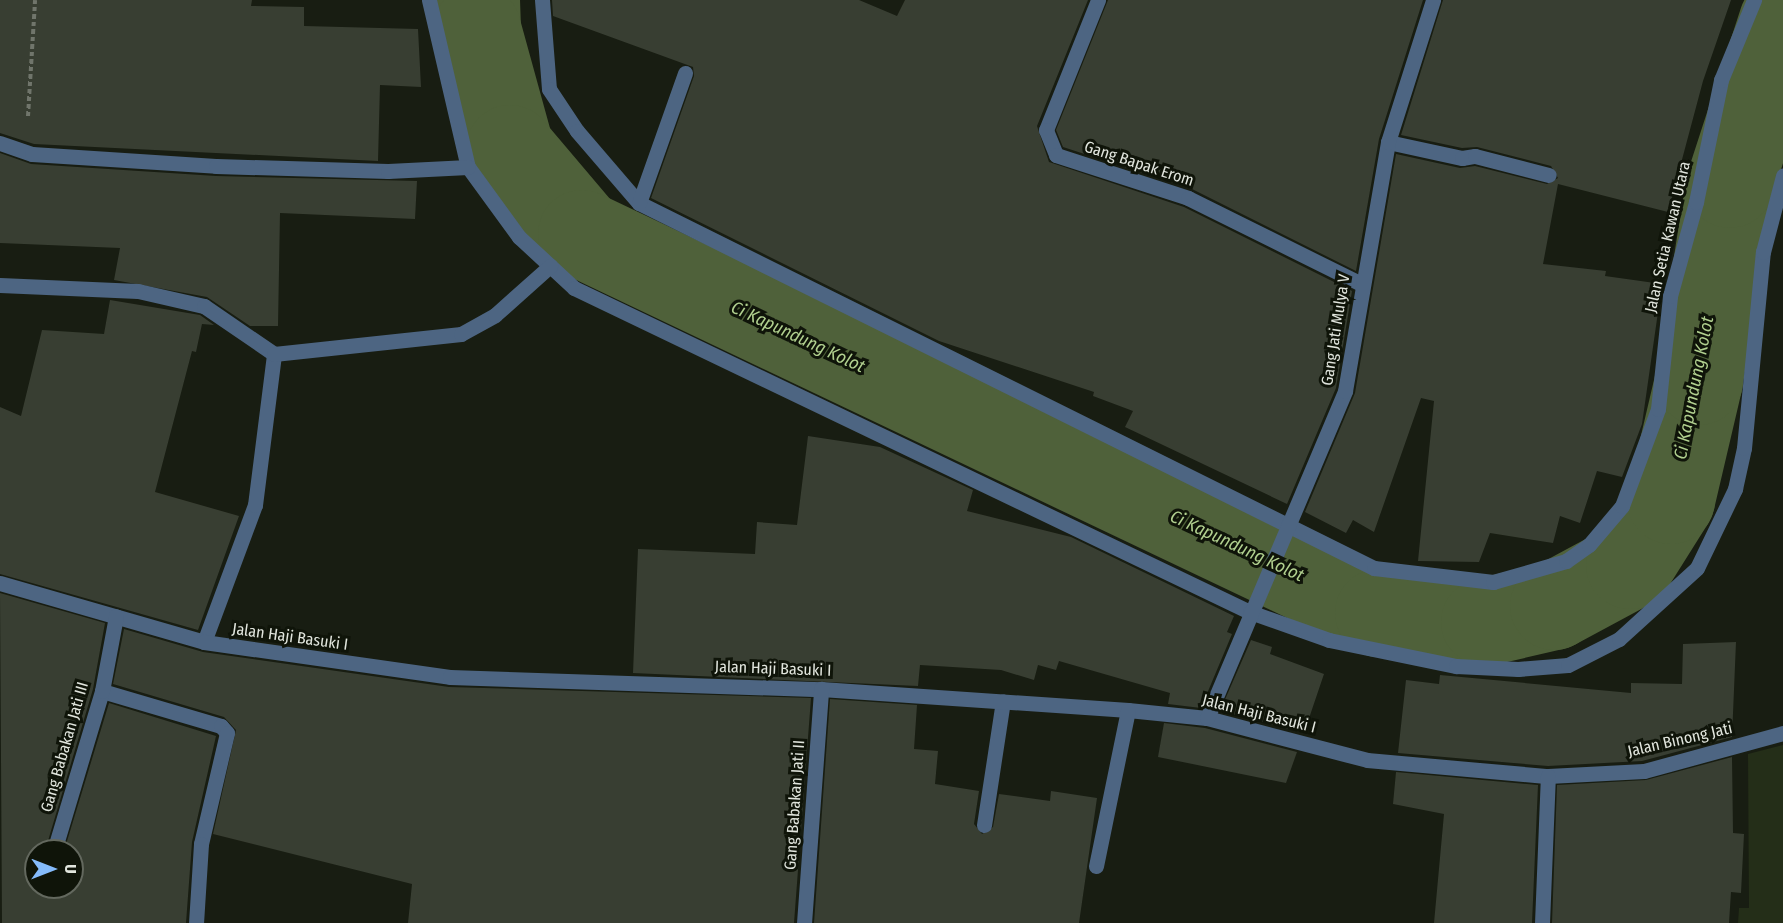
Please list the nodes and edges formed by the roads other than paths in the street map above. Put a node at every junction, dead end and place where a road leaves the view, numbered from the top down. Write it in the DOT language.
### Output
graph roads {
  1 [pos="429,0"];
  2 [pos="542,0"];
  3 [pos="1098,0"];
  4 [pos="1433,0"];
  5 [pos="1754,0"];
  6 [pos="685,73"];
  7 [pos="1388,142"];
  8 [pos="0,143"];
  9 [pos="468,167"];
  10 [pos="1549,175"];
  11 [pos="1783,176"];
  12 [pos="639,203"];
  13 [pos="550,266"];
  14 [pos="1361,284"];
  15 [pos="0,285"];
  16 [pos="274,354"];
  17 [pos="1285,528"];
  18 [pos="0,583"];
  19 [pos="1250,612"];
  20 [pos="116,616"];
  21 [pos="204,642"];
  22 [pos="821,689"];
  23 [pos="102,691"];
  24 [pos="1003,701"];
  25 [pos="1128,710"];
  26 [pos="1207,718"];
  27 [pos="1783,733"];
  28 [pos="1548,776"];
  29 [pos="984,825"];
  30 [pos="58,839"];
  31 [pos="1096,867"];
  32 [pos="196,923"];
  33 [pos="804,923"];
  34 [pos="1542,923"];
  1 -- 9 [label="street"];
  2 -- 12 [label="street"];
  3 -- 14 [label="street, Gang Bapak Erom"];
  4 -- 7 [label="street, Gang Jati Mulya V"];
  5 -- 17 [label="street, Jalan Setia Kawan Utara"];
  6 -- 12 [label="street"];
  7 -- 10 [label="street"];
  7 -- 14 [label="street, Gang Jati Mulya V"];
  8 -- 9 [label="street"];
  9 -- 13 [label="street"];
  11 -- 19 [label="street"];
  12 -- 17 [label="street, Jalan Setia Kawan Utara"];
  13 -- 16 [label="street"];
  13 -- 19 [label="street"];
  14 -- 17 [label="street, Gang Jati Mulya V"];
  15 -- 16 [label="street"];
  16 -- 21 [label="street"];
  17 -- 19 [label="street, Gang Jati Mulya V"];
  18 -- 20 [label="street, Jalan Haji Basuki I"];
  19 -- 26 [label="street, Gang Jati Mulya V"];
  20 -- 21 [label="street, Jalan Haji Basuki I"];
  20 -- 23 [label="street, Gang Babakan Jati III"];
  21 -- 22 [label="street, Jalan Haji Basuki I"];
  22 -- 24 [label="street, Jalan Haji Basuki I"];
  22 -- 33 [label="street, Gang Babakan Jati II"];
  23 -- 30 [label="street, Gang Babakan Jati III"];
  23 -- 32 [label="street"];
  24 -- 25 [label="street, Jalan Haji Basuki I"];
  24 -- 29 [label="street"];
  25 -- 26 [label="street, Jalan Haji Basuki I"];
  25 -- 31 [label="street"];
  26 -- 28 [label="street, Jalan Haji Basuki I"];
  27 -- 28 [label="street, Jalan Binong Jati"];
  28 -- 34 [label="street"];
}
